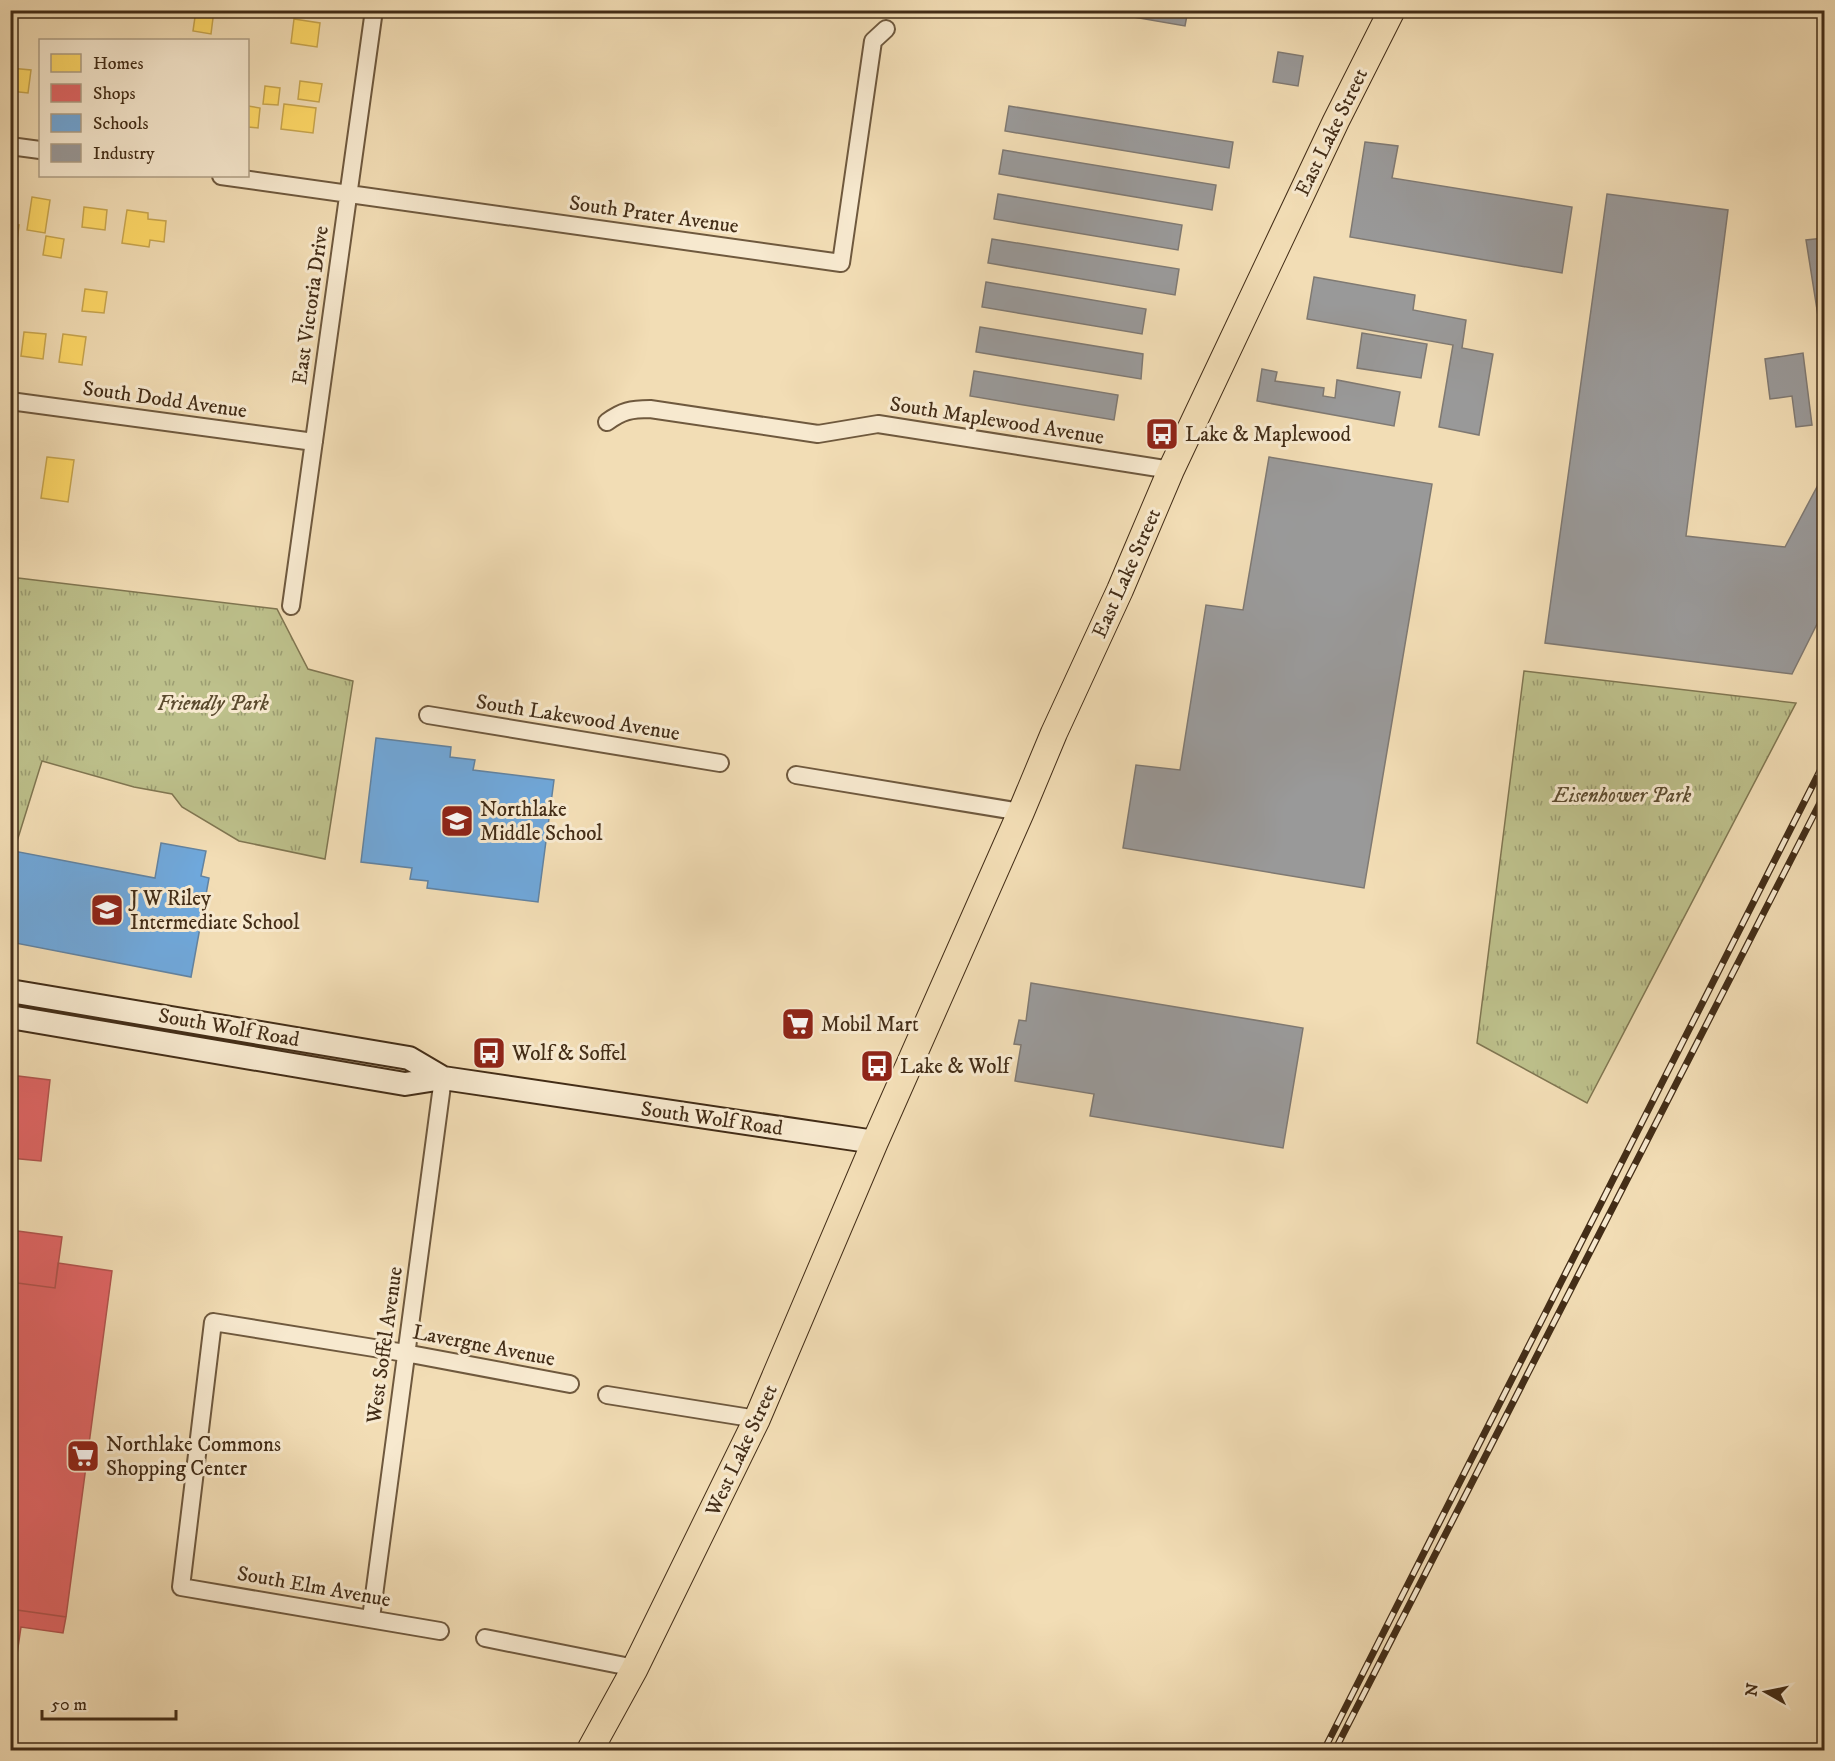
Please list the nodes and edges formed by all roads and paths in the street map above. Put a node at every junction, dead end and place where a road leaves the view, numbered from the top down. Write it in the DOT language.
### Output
graph roads {
  1 [pos="374,10"];
  2 [pos="1392,10"];
  3 [pos="886,29"];
  4 [pos="10,146"];
  5 [pos="39,150"];
  6 [pos="228,177"];
  7 [pos="348,194"];
  8 [pos="10,401"];
  9 [pos="607,422"];
  10 [pos="314,442"];
  11 [pos="1171,470"];
  12 [pos="291,606"];
  13 [pos="428,715"];
  14 [pos="720,763"];
  15 [pos="796,775"];
  16 [pos="1021,812"];
  17 [pos="10,991"];
  18 [pos="10,1017"];
  19 [pos="443,1078"];
  20 [pos="875,1142"];
  21 [pos="405,1353"];
  22 [pos="570,1384"];
  23 [pos="607,1395"];
  24 [pos="757,1419"];
  25 [pos="181,1587"];
  26 [pos="371,1618"];
  27 [pos="440,1631"];
  28 [pos="484,1638"];
  29 [pos="635,1668"];
  30 [pos="590,1750"];
  1 -- 7 [label="street, East Victoria Drive"];
  2 -- 11 [label="main road, East Lake Street"];
  3 -- 7 [label="street, South Prater Avenue"];
  4 -- 5 [label="street"];
  6 -- 7 [label="street, South Prater Avenue"];
  7 -- 10 [label="street, East Victoria Drive"];
  8 -- 10 [label="street, South Dodd Avenue"];
  9 -- 11 [label="street, South Maplewood Avenue"];
  10 -- 12 [label="street, East Victoria Drive"];
  11 -- 16 [label="main road, East Lake Street"];
  13 -- 14 [label="street, South Lakewood Avenue"];
  15 -- 16 [label="street"];
  16 -- 20 [label="main road, East Lake Street"];
  17 -- 19 [label="main road, South Wolf Road"];
  18 -- 19 [label="main road, South Wolf Road"];
  19 -- 20 [label="main road, South Wolf Road"];
  19 -- 21 [label="street, West Soffel Avenue"];
  20 -- 24 [label="main road, West Lake Street"];
  21 -- 22 [label="street, Lavergne Avenue"];
  21 -- 25 [label="street, Lavergne Avenue"];
  21 -- 26 [label="street, West Soffel Avenue"];
  23 -- 24 [label="street"];
  24 -- 29 [label="main road, West Lake Street"];
  25 -- 26 [label="street, South Elm Avenue"];
  26 -- 27 [label="street, South Elm Avenue"];
  28 -- 29 [label="street"];
  29 -- 30 [label="main road, West Lake Street"];
}
